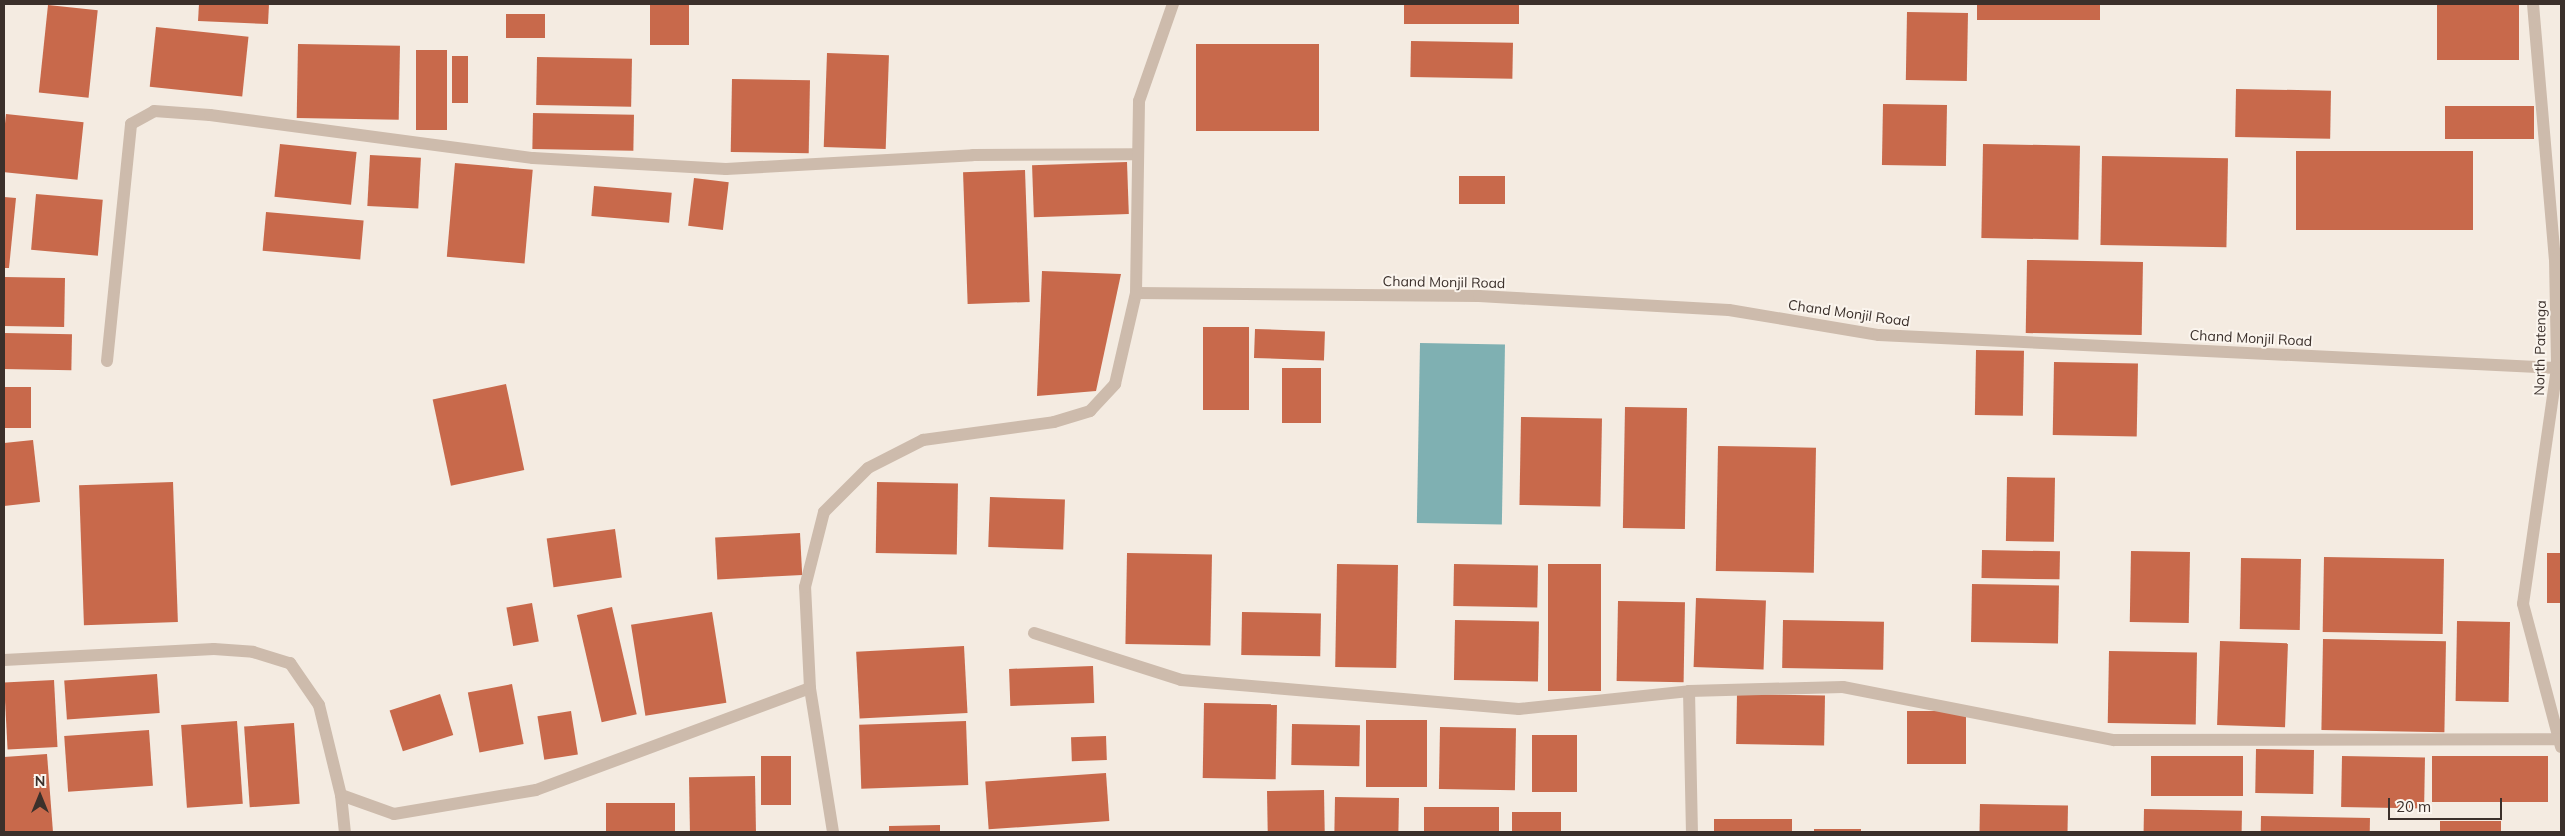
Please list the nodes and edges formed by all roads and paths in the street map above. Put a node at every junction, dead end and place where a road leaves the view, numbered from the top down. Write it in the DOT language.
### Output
graph roads {
  1 [pos="1173,4"];
  2 [pos="2533,4"];
  3 [pos="1137,154"];
  4 [pos="2558,258"];
  5 [pos="1136,293"];
  6 [pos="107,361"];
  7 [pos="2557,368"];
  8 [pos="1034,633"];
  9 [pos="4,660"];
  10 [pos="810,688"];
  11 [pos="1689,691"];
  12 [pos="2560,743"];
  13 [pos="341,795"];
  14 [pos="345,832"];
  15 [pos="833,832"];
  16 [pos="1692,832"];
  1 -- 3 [label="street"];
  2 -- 4 [label="street, North Patenga"];
  3 -- 5 [label="street"];
  3 -- 6 [label="street"];
  4 -- 7 [label="street, North Patenga"];
  5 -- 7 [label="street, Chand Monjil Road"];
  5 -- 10 [label="street"];
  7 -- 12 [label="street, North Patenga"];
  8 -- 11 [label="street"];
  9 -- 13 [label="street"];
  10 -- 13 [label="street"];
  10 -- 15 [label="street"];
  11 -- 12 [label="street"];
  11 -- 16 [label="street"];
  13 -- 14 [label="street"];
}
